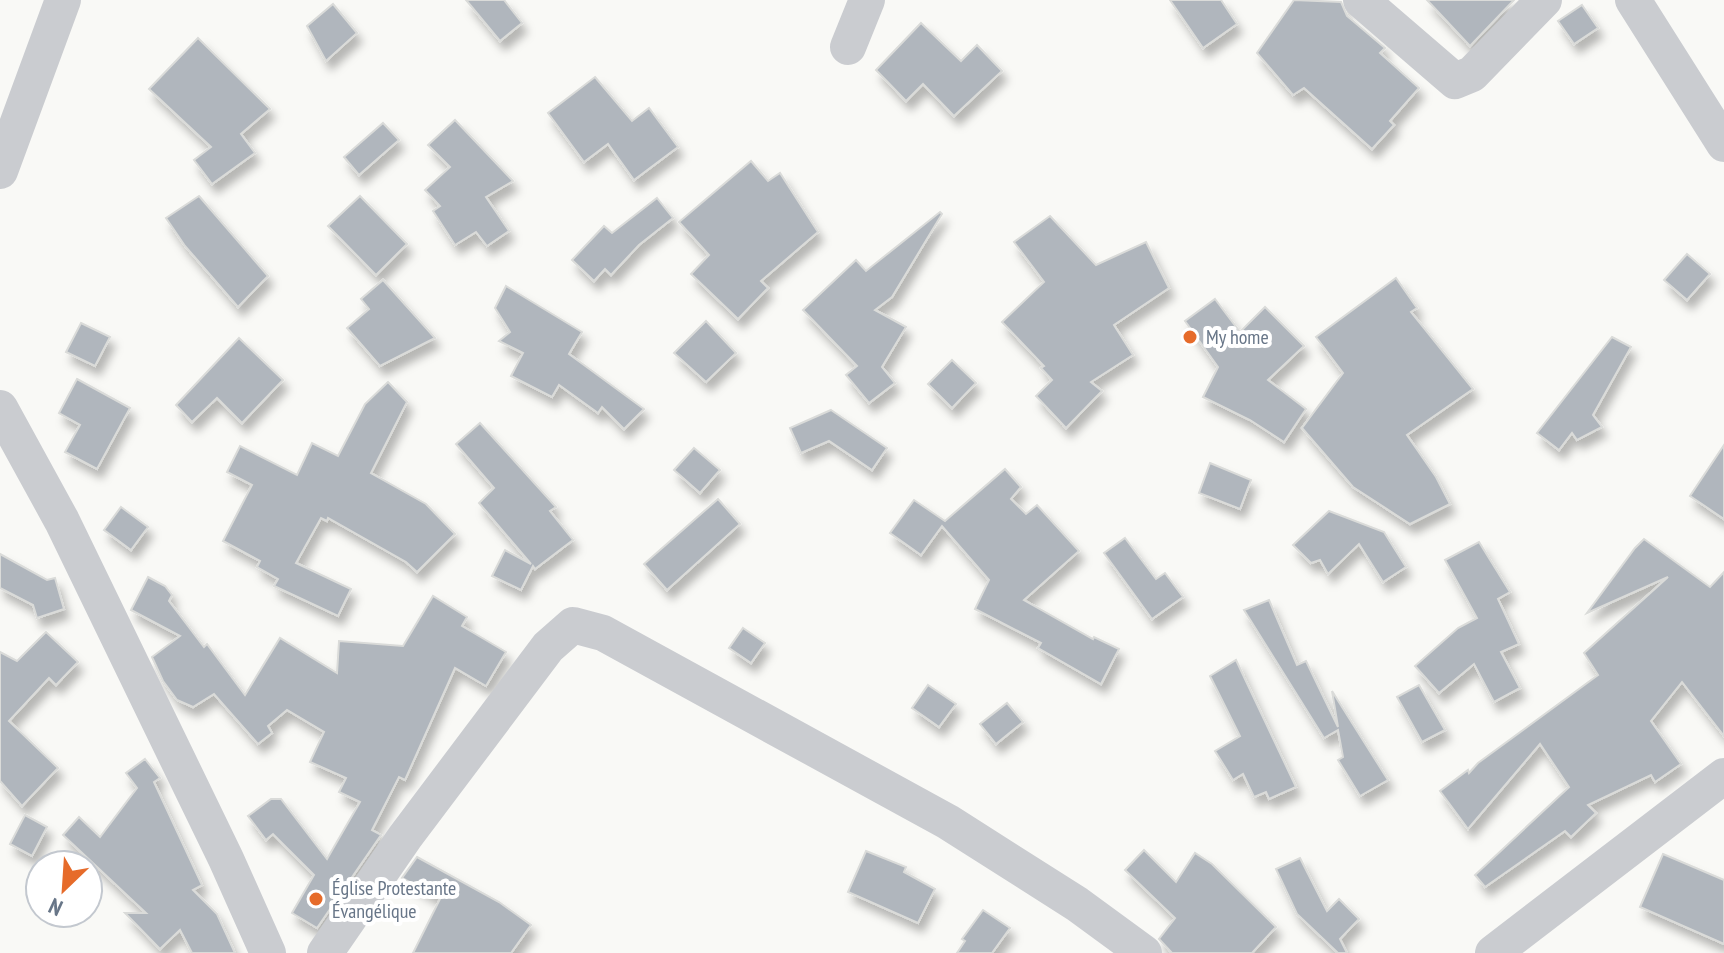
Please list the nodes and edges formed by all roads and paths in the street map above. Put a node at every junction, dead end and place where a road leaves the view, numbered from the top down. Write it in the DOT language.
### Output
graph roads {
  1 [pos="63,0"];
  2 [pos="867,0"];
  3 [pos="1361,0"];
  4 [pos="1544,0"];
  5 [pos="1633,0"];
  6 [pos="848,47"];
  7 [pos="1724,144"];
  8 [pos="0,171"];
  9 [pos="0,408"];
  10 [pos="1724,776"];
  11 [pos="268,953"];
  12 [pos="325,953"];
  13 [pos="1144,953"];
  14 [pos="1493,953"];
  1 -- 8 [label="street"];
  2 -- 6 [label="street"];
  3 -- 4 [label="street"];
  5 -- 7 [label="street"];
  9 -- 11 [label="street"];
  10 -- 14 [label="street"];
  12 -- 13 [label="street"];
}
